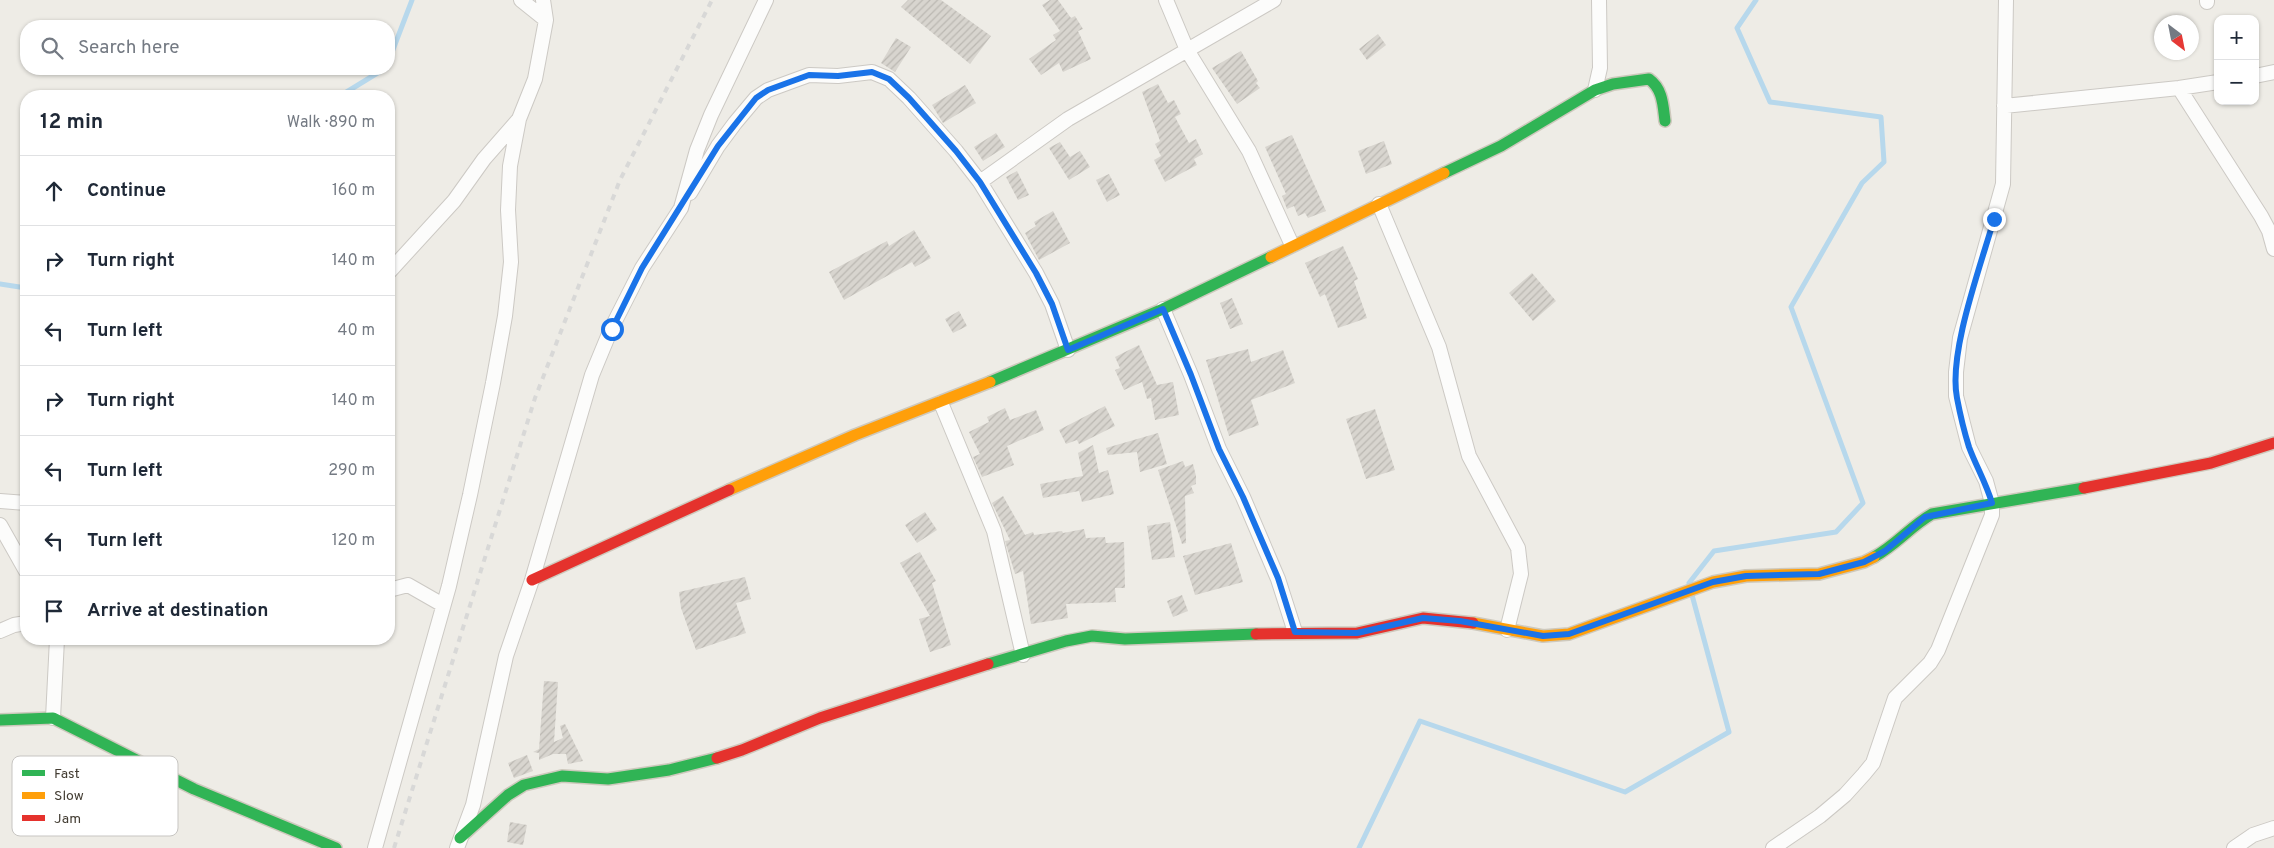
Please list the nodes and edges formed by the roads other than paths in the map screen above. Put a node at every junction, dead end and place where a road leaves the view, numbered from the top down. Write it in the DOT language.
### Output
graph roads {
  1 [pos="521,0"];
  2 [pos="543,0"];
  3 [pos="766,0"];
  4 [pos="1166,0"];
  5 [pos="1274,0"];
  6 [pos="1599,0"];
  7 [pos="2006,0"];
  8 [pos="546,20"];
  9 [pos="1187,50"];
  10 [pos="2274,72"];
  11 [pos="2259,75"];
  12 [pos="2214,83"];
  13 [pos="2179,88"];
  14 [pos="1595,90"];
  15 [pos="2004,106"];
  16 [pos="519,119"];
  17 [pos="1665,121"];
  18 [pos="980,182"];
  19 [pos="1379,204"];
  20 [pos="681,208"];
  21 [pos="1292,245"];
  22 [pos="2274,249"];
  23 [pos="395,265"];
  24 [pos="1163,309"];
  25 [pos="1068,350"];
  26 [pos="941,403"];
  27 [pos="2274,443"];
  28 [pos="0,501"];
  29 [pos="20,503"];
  30 [pos="1992,503"];
  31 [pos="0,526"];
  32 [pos="20,560"];
  33 [pos="532,580"];
  34 [pos="395,588"];
  35 [pos="443,605"];
  36 [pos="20,624"];
  37 [pos="0,630"];
  38 [pos="1507,630"];
  39 [pos="1295,632"];
  40 [pos="57,645"];
  41 [pos="1023,655"];
  42 [pos="53,718"];
  43 [pos="0,720"];
  44 [pos="128,756"];
  45 [pos="178,781"];
  46 [pos="2274,828"];
  47 [pos="459,843"];
  48 [pos="336,848"];
  49 [pos="375,848"];
  50 [pos="1773,848"];
  51 [pos="2234,848"];
  1 -- 8 [label="street"];
  2 -- 8 [label="street"];
  3 -- 20 [label="street"];
  4 -- 9 [label="street"];
  5 -- 9 [label="street"];
  6 -- 14 [label="street"];
  7 -- 15 [label="street"];
  8 -- 16 [label="street"];
  9 -- 18 [label="street"];
  9 -- 21 [label="street"];
  10 -- 11 [label="street"];
  12 -- 13 [label="street"];
  13 -- 15 [label="street"];
  13 -- 22 [label="street"];
  14 -- 17 [label="street"];
  14 -- 19 [label="street"];
  15 -- 30 [label="street"];
  16 -- 23 [label="street"];
  16 -- 35 [label="street"];
  18 -- 20 [label="street"];
  18 -- 25 [label="street"];
  19 -- 21 [label="street"];
  19 -- 38 [label="street"];
  20 -- 33 [label="street"];
  21 -- 24 [label="street"];
  24 -- 25 [label="street"];
  24 -- 39 [label="street"];
  25 -- 26 [label="street"];
  26 -- 33 [label="street"];
  26 -- 41 [label="street"];
  27 -- 30 [label="street"];
  28 -- 29 [label="street"];
  30 -- 38 [label="street"];
  30 -- 50 [label="street"];
  31 -- 32 [label="street"];
  33 -- 47 [label="street"];
  34 -- 35 [label="street"];
  35 -- 49 [label="street"];
  36 -- 37 [label="street"];
  38 -- 39 [label="street"];
  39 -- 41 [label="street"];
  40 -- 42 [label="street"];
  41 -- 47 [label="street"];
  42 -- 43 [label="street"];
  42 -- 44 [label="street"];
  45 -- 48 [label="street"];
  46 -- 51 [label="street"];
}
